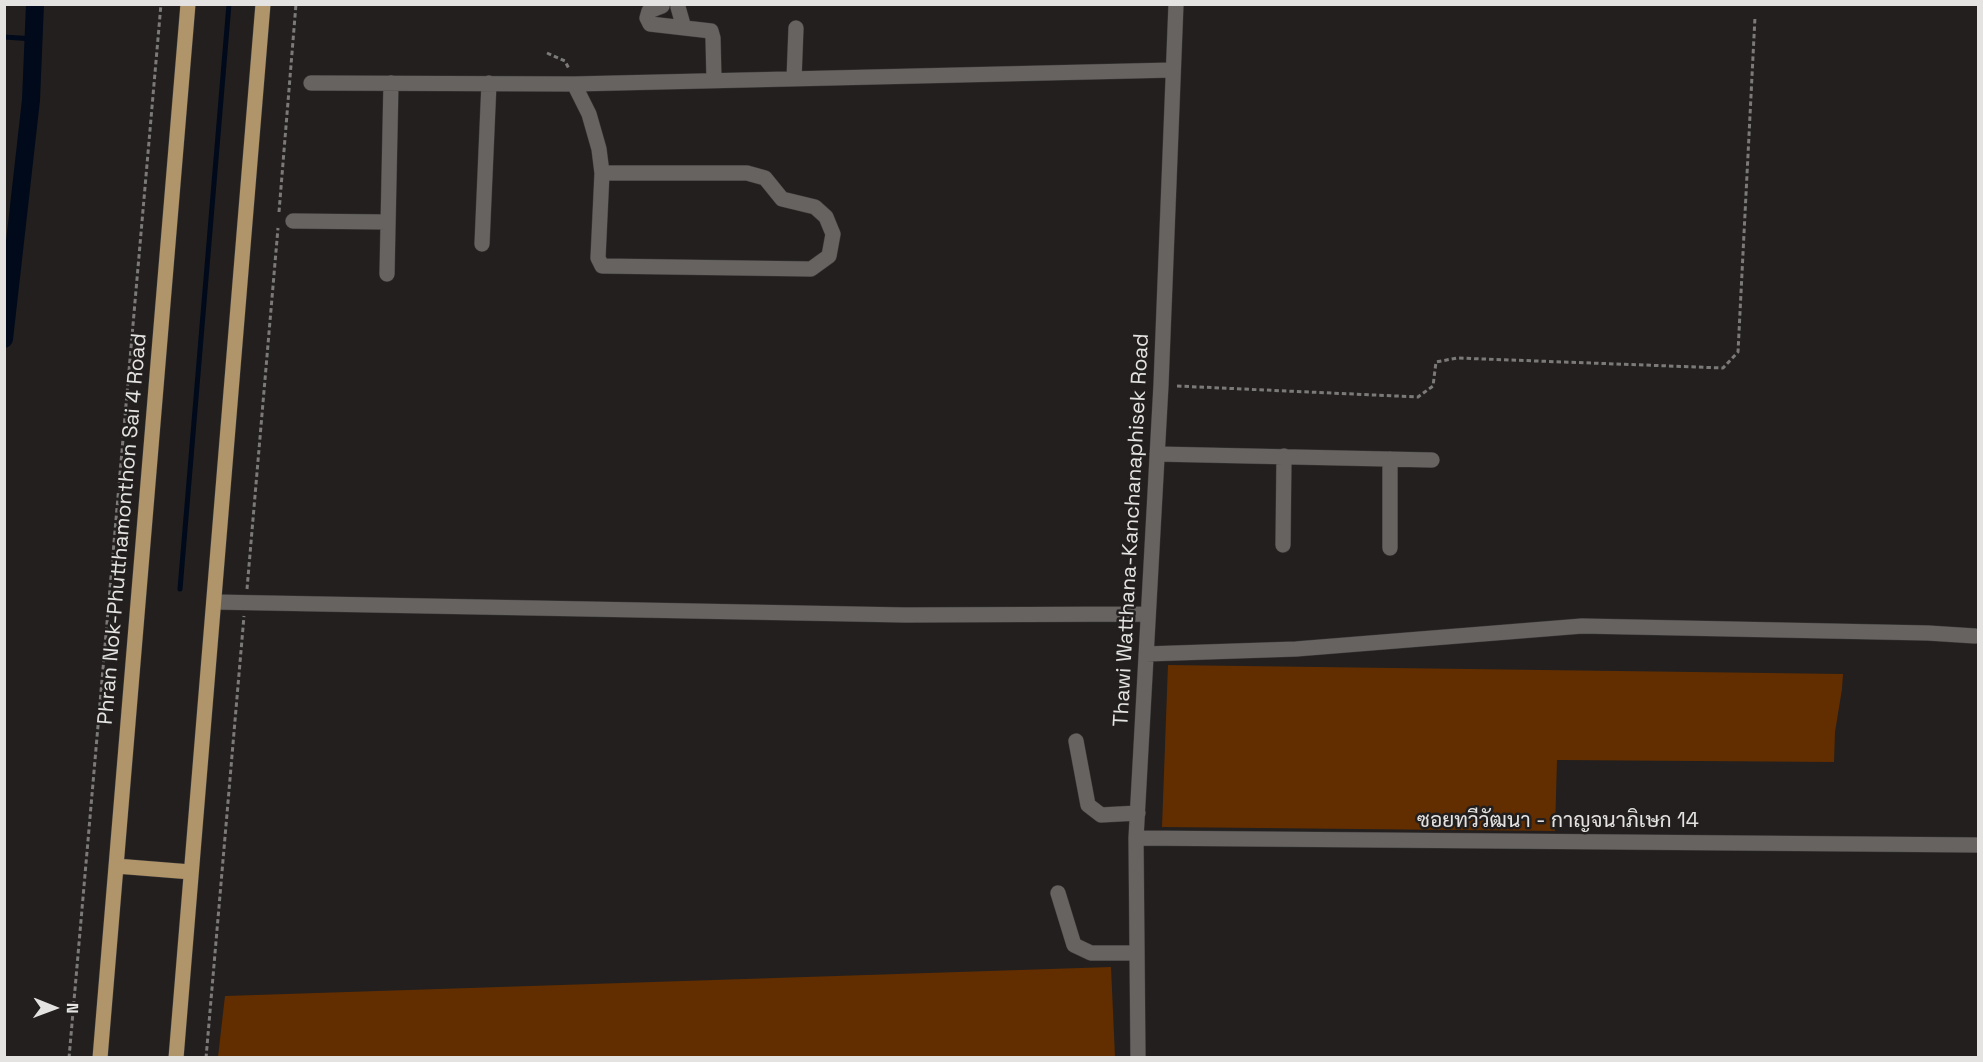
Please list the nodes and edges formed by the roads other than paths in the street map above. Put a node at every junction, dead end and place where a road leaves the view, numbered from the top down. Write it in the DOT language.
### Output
graph roads {
  1 [pos="188,4"];
  2 [pos="263,4"];
  3 [pos="1176,4"];
  4 [pos="670,6"];
  5 [pos="684,28"];
  6 [pos="796,28"];
  7 [pos="1173,70"];
  8 [pos="794,79"];
  9 [pos="714,80"];
  10 [pos="311,83"];
  11 [pos="391,83"];
  12 [pos="489,83"];
  13 [pos="574,84"];
  14 [pos="602,173"];
  15 [pos="293,221"];
  16 [pos="388,222"];
  17 [pos="483,244"];
  18 [pos="387,274"];
  19 [pos="1157,454"];
  20 [pos="1284,456"];
  21 [pos="1390,459"];
  22 [pos="1431,460"];
  23 [pos="1283,545"];
  24 [pos="1390,548"];
  25 [pos="214,602"];
  26 [pos="1147,614"];
  27 [pos="1975,636"];
  28 [pos="1146,654"];
  29 [pos="1077,741"];
  30 [pos="1138,813"];
  31 [pos="1136,838"];
  32 [pos="1978,845"];
  33 [pos="116,866"];
  34 [pos="191,872"];
  35 [pos="1058,892"];
  36 [pos="1135,952"];
  37 [pos="100,1058"];
  38 [pos="176,1058"];
  39 [pos="1138,1058"];
  1 -- 33 [label="main road, Phran Nok-Phutthamonthon Sai 4 Road"];
  2 -- 25 [label="main road"];
  3 -- 7 [label="street, Thawi Watthana-Kanchanaphisek Road"];
  4 -- 5 [label="street"];
  4 -- 5 [label="street"];
  5 -- 9 [label="street"];
  6 -- 8 [label="street"];
  7 -- 8 [label="street"];
  7 -- 19 [label="street, Thawi Watthana-Kanchanaphisek Road"];
  8 -- 9 [label="street"];
  9 -- 13 [label="street"];
  10 -- 11 [label="street"];
  11 -- 12 [label="street"];
  11 -- 16 [label="street"];
  12 -- 13 [label="street"];
  12 -- 17 [label="street"];
  13 -- 14 [label="street"];
  14 -- 14 [label="street"];
  15 -- 16 [label="street"];
  16 -- 18 [label="street"];
  19 -- 20 [label="street"];
  19 -- 26 [label="street, Thawi Watthana-Kanchanaphisek Road"];
  20 -- 21 [label="street"];
  20 -- 23 [label="street"];
  21 -- 22 [label="street"];
  21 -- 24 [label="street"];
  25 -- 26 [label="street"];
  25 -- 34 [label="main road"];
  26 -- 28 [label="street, Thawi Watthana-Kanchanaphisek Road"];
  27 -- 28 [label="street"];
  28 -- 30 [label="street, Thawi Watthana-Kanchanaphisek Road"];
  29 -- 30 [label="street"];
  30 -- 31 [label="street, Thawi Watthana-Kanchanaphisek Road"];
  31 -- 32 [label="street, ซอยทวีวัฒนา - กาญจนาภิเษก 14"];
  31 -- 36 [label="street, Thawi Watthana-Kanchanaphisek Road"];
  33 -- 34 [label="main road"];
  33 -- 37 [label="main road, Phran Nok-Phutthamonthon Sai 4 Road"];
  34 -- 38 [label="main road"];
  35 -- 36 [label="street"];
  36 -- 39 [label="street, Thawi Watthana-Kanchanaphisek Road"];
}
